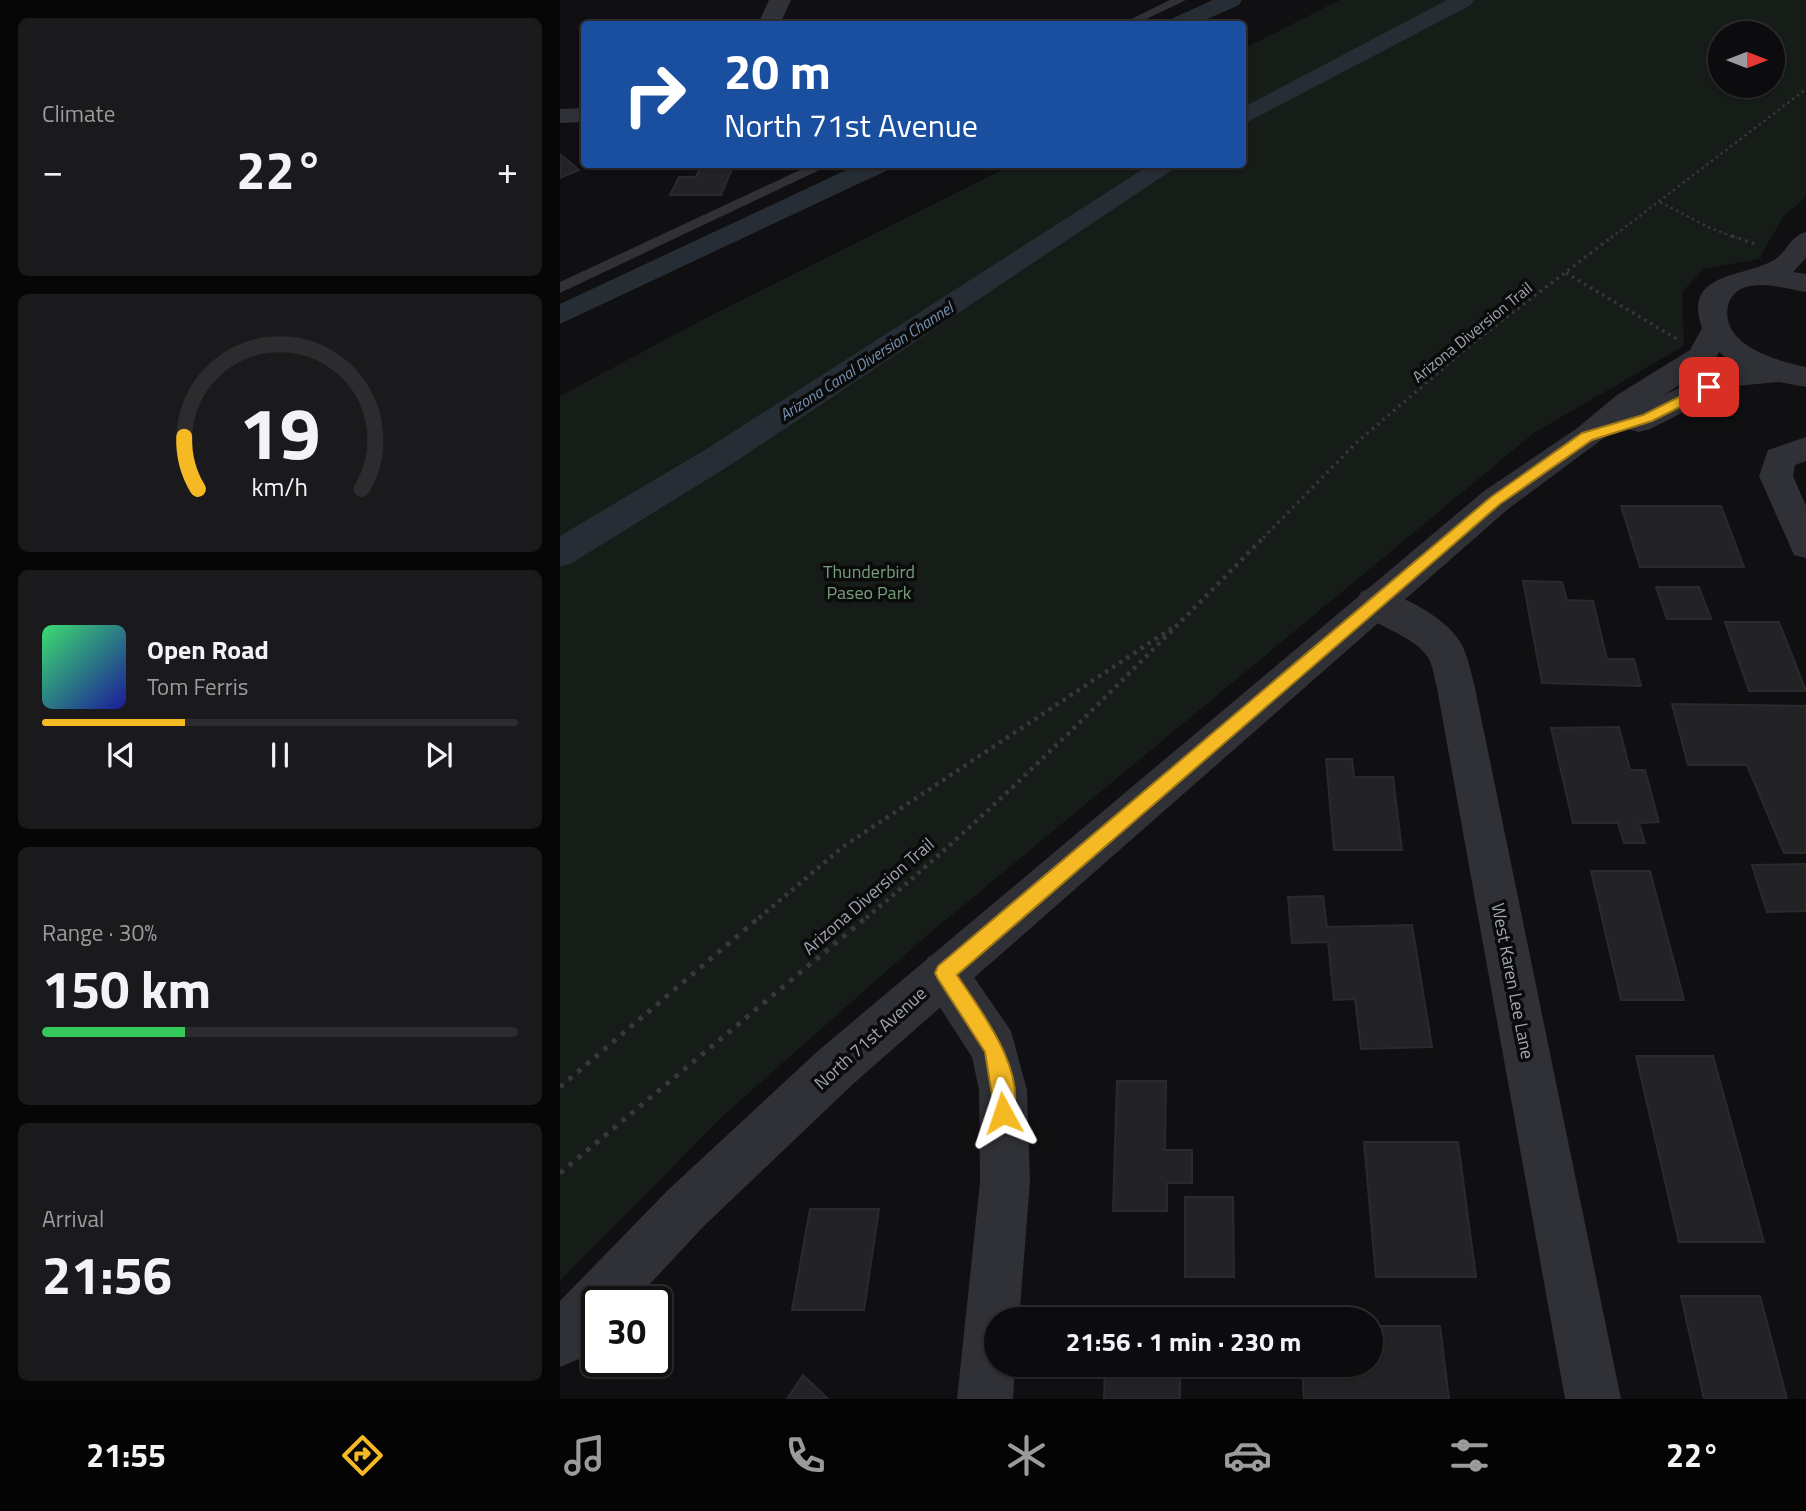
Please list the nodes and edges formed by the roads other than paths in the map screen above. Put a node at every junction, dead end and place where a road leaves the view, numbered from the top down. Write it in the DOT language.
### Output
graph roads {
  1 [pos="780,0"];
  2 [pos="1180,0"];
  3 [pos="770,21"];
  4 [pos="1134,21"];
  5 [pos="581,115"];
  6 [pos="560,116"];
  7 [pos="816,168"];
  8 [pos="1806,240"];
  9 [pos="1765,262"];
  10 [pos="1806,283"];
  11 [pos="560,288"];
  12 [pos="1715,331"];
  13 [pos="1792,374"];
  14 [pos="1587,437"];
  15 [pos="1806,449"];
  16 [pos="1806,545"];
  17 [pos="1374,602"];
  18 [pos="944,973"];
  19 [pos="560,1340"];
  20 [pos="985,1399"];
  21 [pos="1593,1399"];
  1 -- 3 [label="street"];
  2 -- 4 [label="lane"];
  5 -- 6 [label="street"];
  7 -- 11 [label="lane"];
  8 -- 9 [label="street"];
  9 -- 10 [label="street"];
  9 -- 12 [label="street"];
  12 -- 13 [label="street, North 71st Avenue"];
  12 -- 14 [label="street, North 71st Avenue"];
  13 -- 14 [label="street, North 71st Avenue"];
  14 -- 17 [label="street, North 71st Avenue"];
  15 -- 16 [label="street"];
  17 -- 18 [label="street, North 71st Avenue"];
  17 -- 21 [label="street, West Karen Lee Lane"];
  18 -- 19 [label="street, North 71st Avenue"];
  18 -- 20 [label="street"];
}
